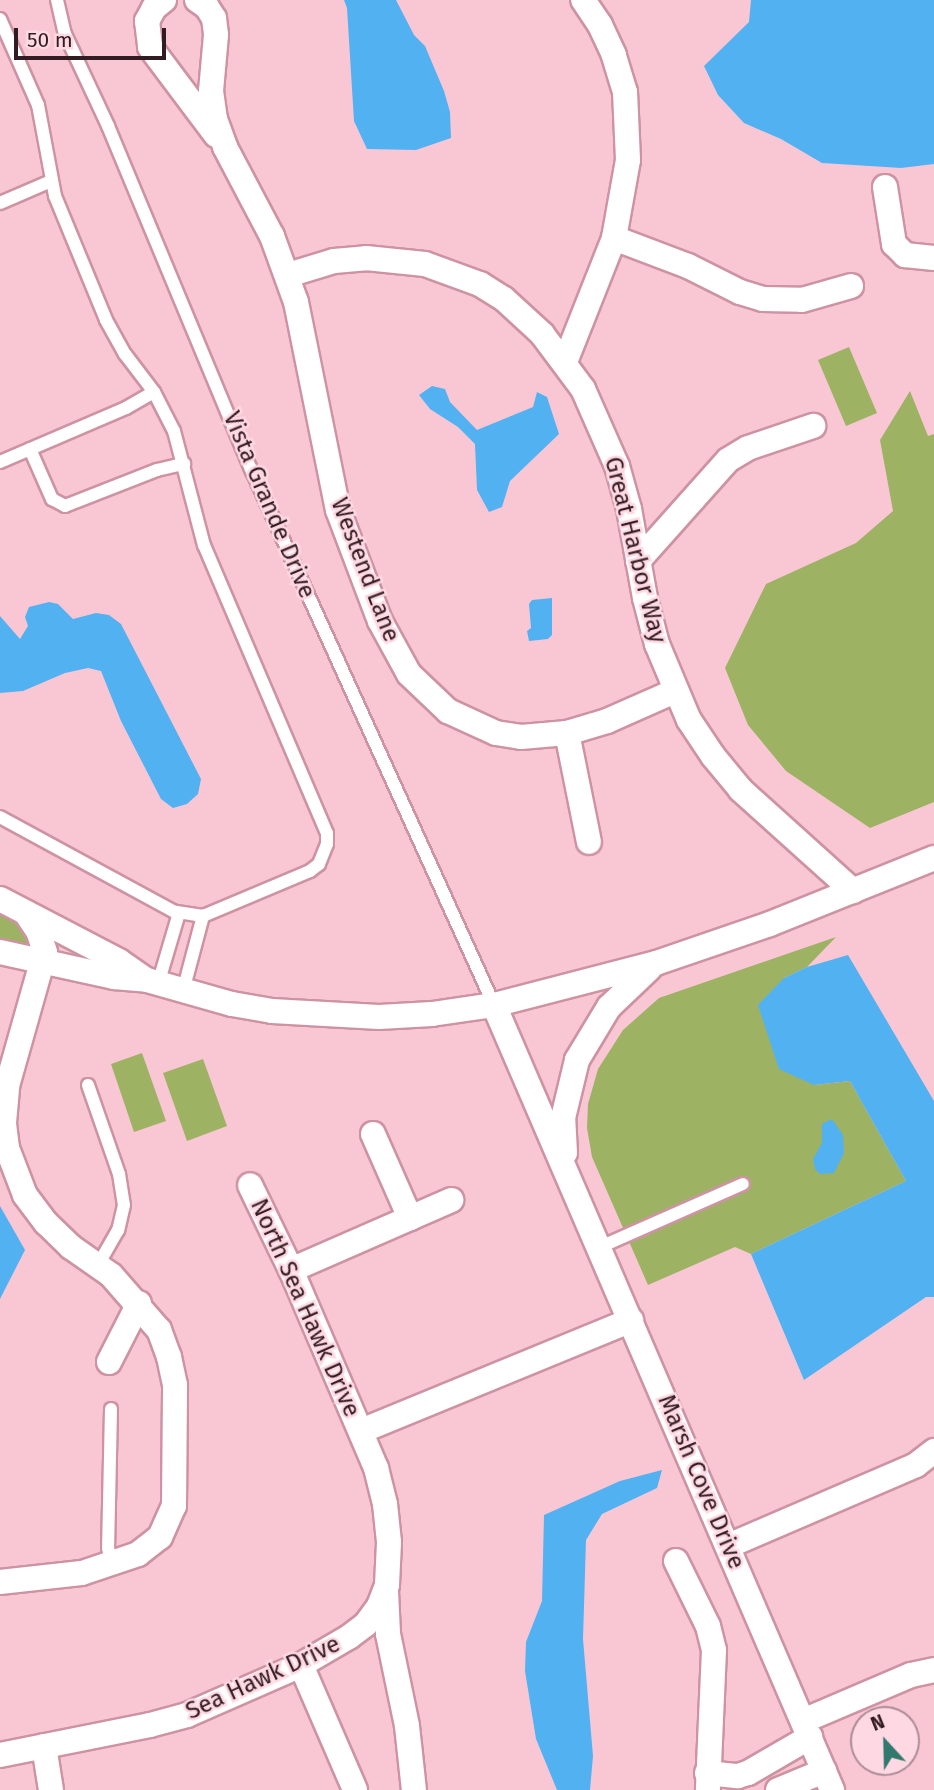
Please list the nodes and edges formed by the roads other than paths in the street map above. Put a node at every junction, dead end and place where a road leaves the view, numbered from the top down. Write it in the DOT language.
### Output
graph roads {
  1 [pos="57,0"];
  2 [pos="164,0"];
  3 [pos="197,0"];
  4 [pos="583,0"];
  5 [pos="0,19"];
  6 [pos="225,147"];
  7 [pos="51,181"];
  8 [pos="885,187"];
  9 [pos="0,203"];
  10 [pos="614,237"];
  11 [pos="934,258"];
  12 [pos="288,275"];
  13 [pos="851,286"];
  14 [pos="565,362"];
  15 [pos="154,392"];
  16 [pos="813,426"];
  17 [pos="30,449"];
  18 [pos="0,462"];
  19 [pos="184,464"];
  20 [pos="638,561"];
  21 [pos="675,691"];
  22 [pos="568,733"];
  23 [pos="0,817"];
  24 [pos="589,842"];
  25 [pos="934,858"];
  26 [pos="853,891"];
  27 [pos="0,899"];
  28 [pos="26,913"];
  29 [pos="179,914"];
  30 [pos="203,916"];
  31 [pos="0,952"];
  32 [pos="44,960"];
  33 [pos="656,963"];
  34 [pos="152,982"];
  35 [pos="183,991"];
  36 [pos="494,1004"];
  37 [pos="6,1058"];
  38 [pos="88,1085"];
  39 [pos="373,1134"];
  40 [pos="568,1174"];
  41 [pos="743,1184"];
  42 [pos="250,1185"];
  43 [pos="451,1200"];
  44 [pos="410,1218"];
  45 [pos="600,1247"];
  46 [pos="98,1265"];
  47 [pos="291,1270"];
  48 [pos="139,1303"];
  49 [pos="631,1320"];
  50 [pos="109,1362"];
  51 [pos="111,1409"];
  52 [pos="361,1432"];
  53 [pos="934,1451"];
  54 [pos="728,1546"];
  55 [pos="676,1561"];
  56 [pos="112,1564"];
  57 [pos="0,1582"];
  58 [pos="387,1586"];
  59 [pos="301,1665"];
  60 [pos="934,1670"];
  61 [pos="807,1729"];
  62 [pos="44,1745"];
  63 [pos="0,1755"];
  64 [pos="828,1781"];
  65 [pos="708,1782"];
  66 [pos="748,1782"];
  67 [pos="51,1790"];
  68 [pos="355,1790"];
  69 [pos="414,1790"];
  70 [pos="778,1790"];
  1 -- 36 [label="lane, Vista Grande Drive"];
  2 -- 6 [label="street"];
  3 -- 6 [label="street"];
  4 -- 10 [label="street"];
  5 -- 7 [label="lane"];
  6 -- 12 [label="street, Westend Lane"];
  7 -- 9 [label="lane"];
  7 -- 15 [label="lane"];
  8 -- 11 [label="street"];
  10 -- 13 [label="street"];
  10 -- 14 [label="street"];
  12 -- 14 [label="street, Great Harbor Way"];
  12 -- 22 [label="street, Westend Lane"];
  14 -- 20 [label="street, Great Harbor Way"];
  15 -- 17 [label="lane"];
  15 -- 19 [label="lane"];
  16 -- 20 [label="street"];
  17 -- 18 [label="lane"];
  17 -- 19 [label="lane"];
  19 -- 30 [label="lane"];
  20 -- 21 [label="street, Great Harbor Way"];
  21 -- 22 [label="street, Westend Lane"];
  21 -- 26 [label="street, Great Harbor Way"];
  22 -- 24 [label="street"];
  23 -- 29 [label="lane"];
  25 -- 26 [label="street"];
  26 -- 33 [label="street"];
  27 -- 28 [label="street"];
  28 -- 32 [label="street"];
  28 -- 34 [label="street"];
  29 -- 30 [label="lane"];
  29 -- 34 [label="lane"];
  30 -- 35 [label="lane"];
  31 -- 32 [label="street"];
  32 -- 34 [label="street"];
  32 -- 37 [label="street"];
  33 -- 36 [label="street"];
  33 -- 40 [label="street, Marsh Cove Drive"];
  34 -- 35 [label="street"];
  35 -- 36 [label="street"];
  36 -- 40 [label="street, Marsh Cove Drive"];
  37 -- 46 [label="street"];
  38 -- 46 [label="lane"];
  39 -- 44 [label="street"];
  40 -- 45 [label="street, Marsh Cove Drive"];
  41 -- 45 [label="lane"];
  42 -- 47 [label="street, North Sea Hawk Drive"];
  43 -- 44 [label="street"];
  44 -- 47 [label="street"];
  45 -- 49 [label="street, Marsh Cove Drive"];
  46 -- 48 [label="street"];
  47 -- 52 [label="street, North Sea Hawk Drive"];
  48 -- 50 [label="street"];
  48 -- 56 [label="street"];
  49 -- 52 [label="street"];
  49 -- 54 [label="street, Marsh Cove Drive"];
  51 -- 56 [label="lane"];
  52 -- 58 [label="street, Sea Hawk Drive"];
  53 -- 54 [label="street"];
  54 -- 61 [label="street, Marsh Cove Drive"];
  55 -- 65 [label="street"];
  56 -- 57 [label="street"];
  58 -- 59 [label="street, Sea Hawk Drive"];
  58 -- 69 [label="street"];
  59 -- 62 [label="street, Sea Hawk Drive"];
  59 -- 68 [label="street"];
  60 -- 61 [label="street"];
  61 -- 64 [label="street, Marsh Cove Drive"];
  61 -- 66 [label="street"];
  62 -- 63 [label="street, Sea Hawk Drive"];
  62 -- 67 [label="street"];
  64 -- 70 [label="street"];
  65 -- 66 [label="street"];
}
